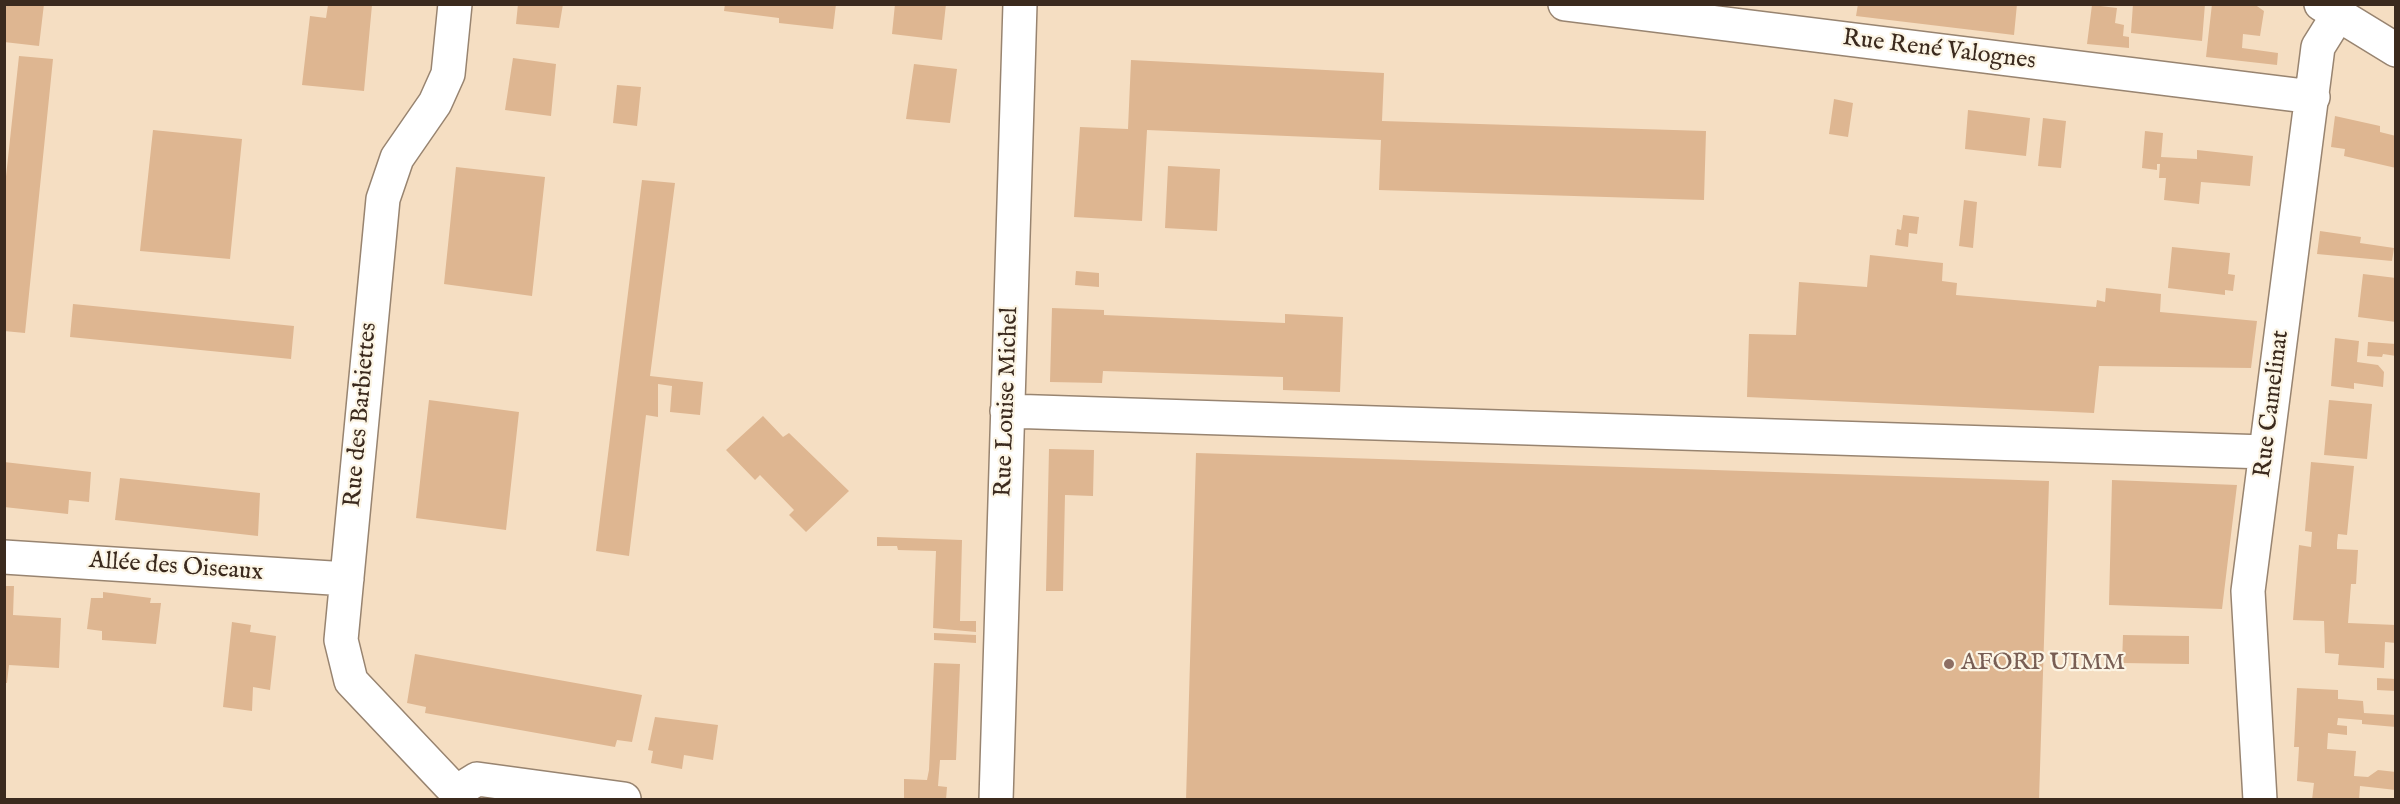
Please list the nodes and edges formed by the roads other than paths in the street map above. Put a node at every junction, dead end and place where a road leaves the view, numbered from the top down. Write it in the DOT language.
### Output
graph roads {
  1 [pos="455,4"];
  2 [pos="1020,4"];
  3 [pos="1565,4"];
  4 [pos="2330,10"];
  5 [pos="2396,50"];
  6 [pos="2313,98"];
  7 [pos="1007,411"];
  8 [pos="2266,452"];
  9 [pos="4,557"];
  10 [pos="347,579"];
  11 [pos="457,796"];
  12 [pos="624,799"];
  13 [pos="996,800"];
  14 [pos="2260,800"];
  1 -- 10 [label="street, Rue des Barbiettes"];
  2 -- 7 [label="street, Rue Louise Michel"];
  3 -- 6 [label="street, Rue René Valognes"];
  4 -- 5 [label="street"];
  4 -- 6 [label="street, Rue Camelinat"];
  6 -- 8 [label="street, Rue Camelinat"];
  7 -- 8 [label="street"];
  7 -- 13 [label="street, Rue Louise Michel"];
  8 -- 14 [label="street, Rue Camelinat"];
  9 -- 10 [label="street, Allée des Oiseaux"];
  10 -- 11 [label="street, Rue des Barbiettes"];
  11 -- 12 [label="street"];
}
